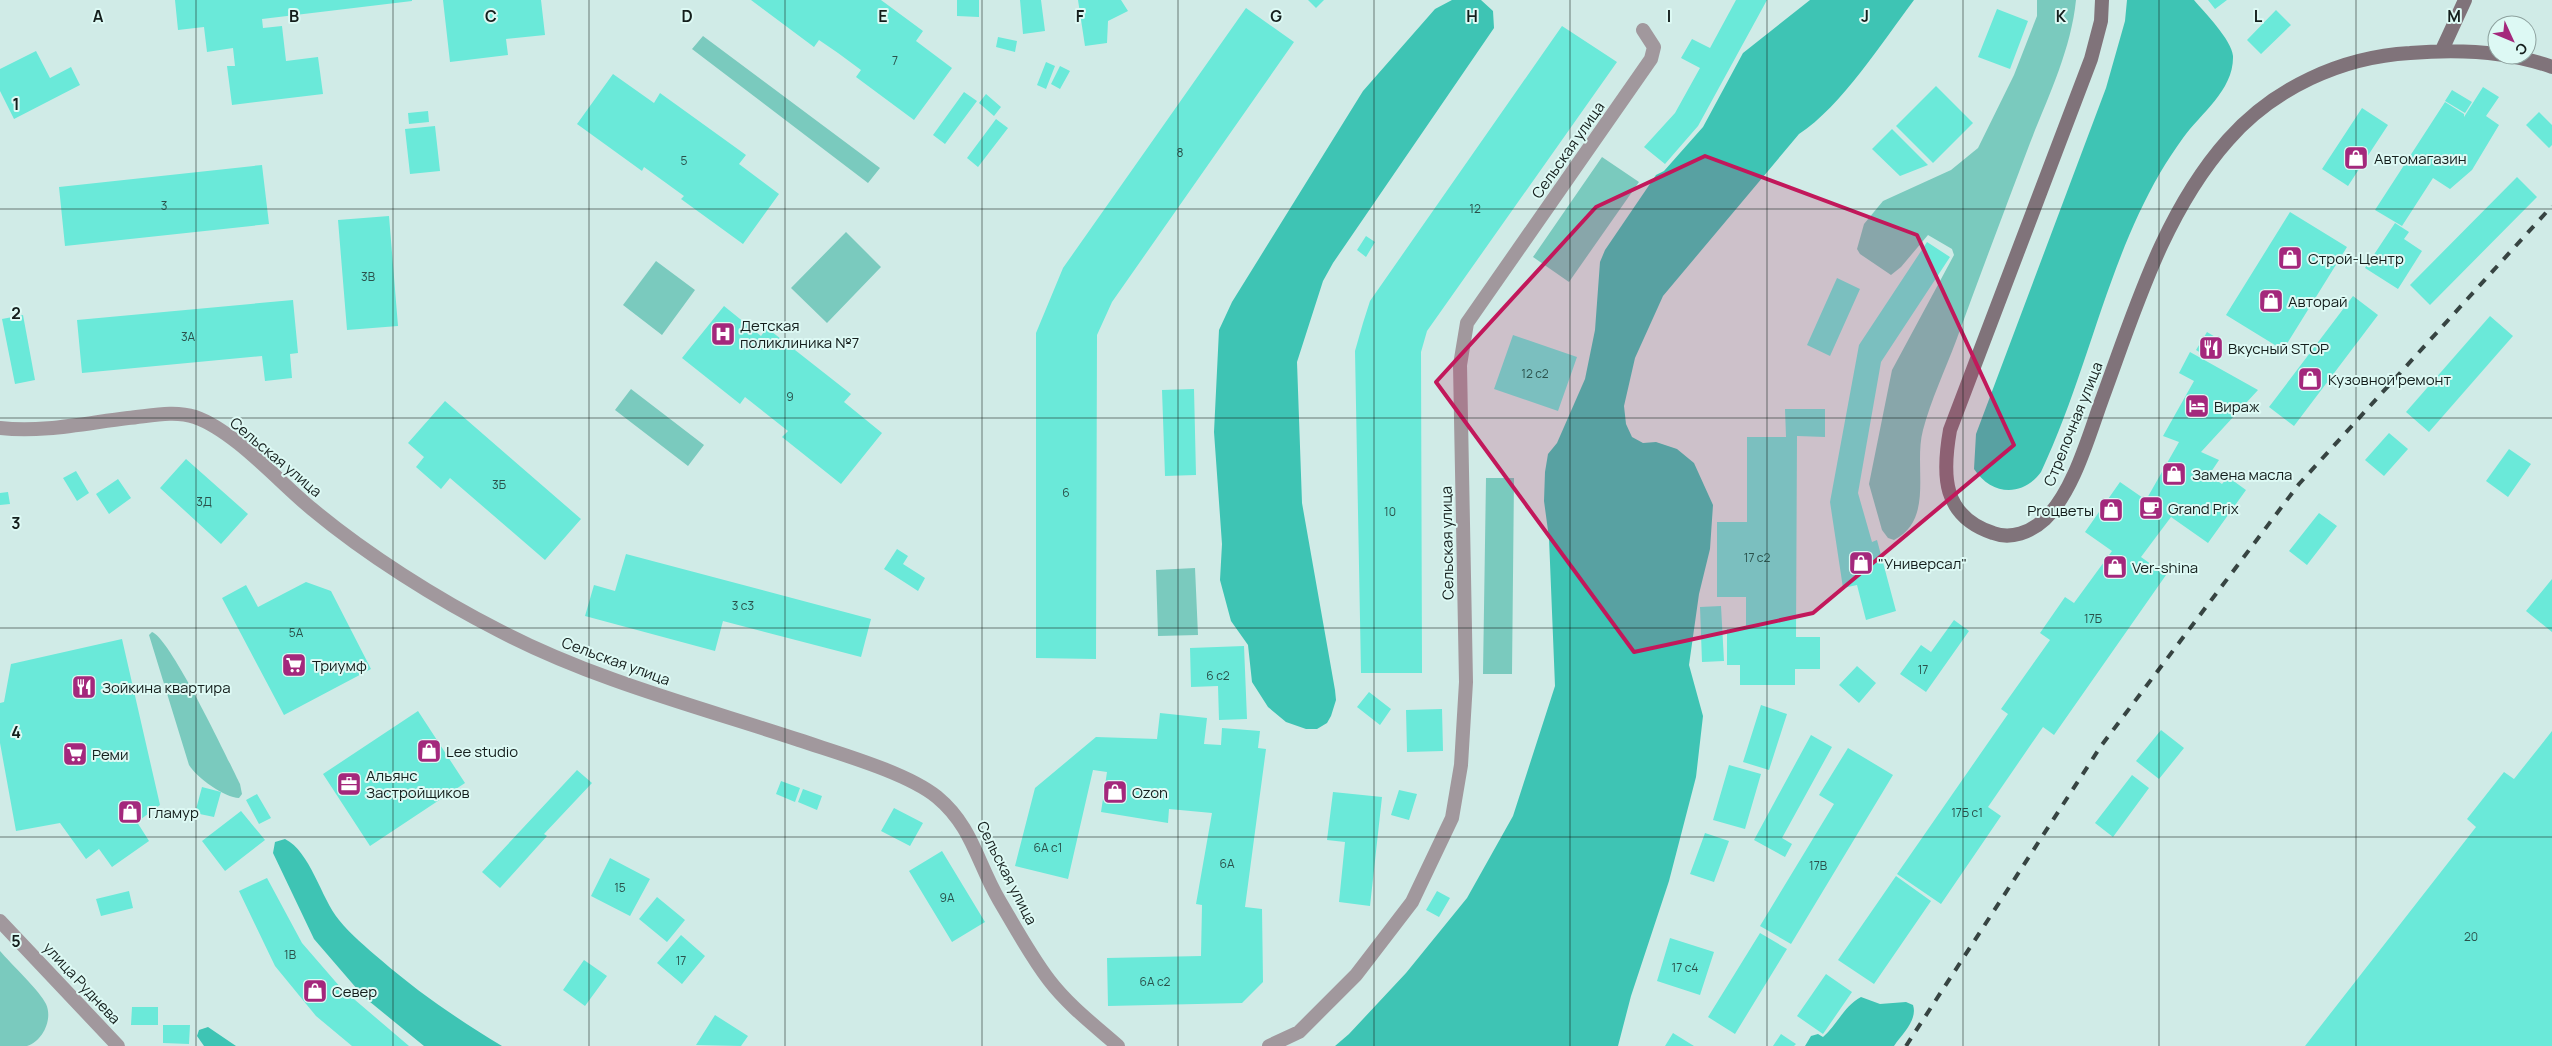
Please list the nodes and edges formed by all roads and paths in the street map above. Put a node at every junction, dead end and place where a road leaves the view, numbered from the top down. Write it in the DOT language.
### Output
graph roads {
  1 [pos="2102,0"];
  2 [pos="2466,0"];
  3 [pos="1643,30"];
  4 [pos="2442,50"];
  5 [pos="2552,67"];
  6 [pos="0,428"];
  7 [pos="0,920"];
  8 [pos="118,1046"];
  9 [pos="1118,1046"];
  10 [pos="1268,1046"];
  1 -- 4 [label="main road, Стрелочная улица"];
  2 -- 4 [label="main road"];
  3 -- 10 [label="street, Сельская улица"];
  4 -- 5 [label="main road, Стрелочная улица"];
  6 -- 9 [label="street, Сельская улица"];
  7 -- 8 [label="street, улица Руднева"];
}
